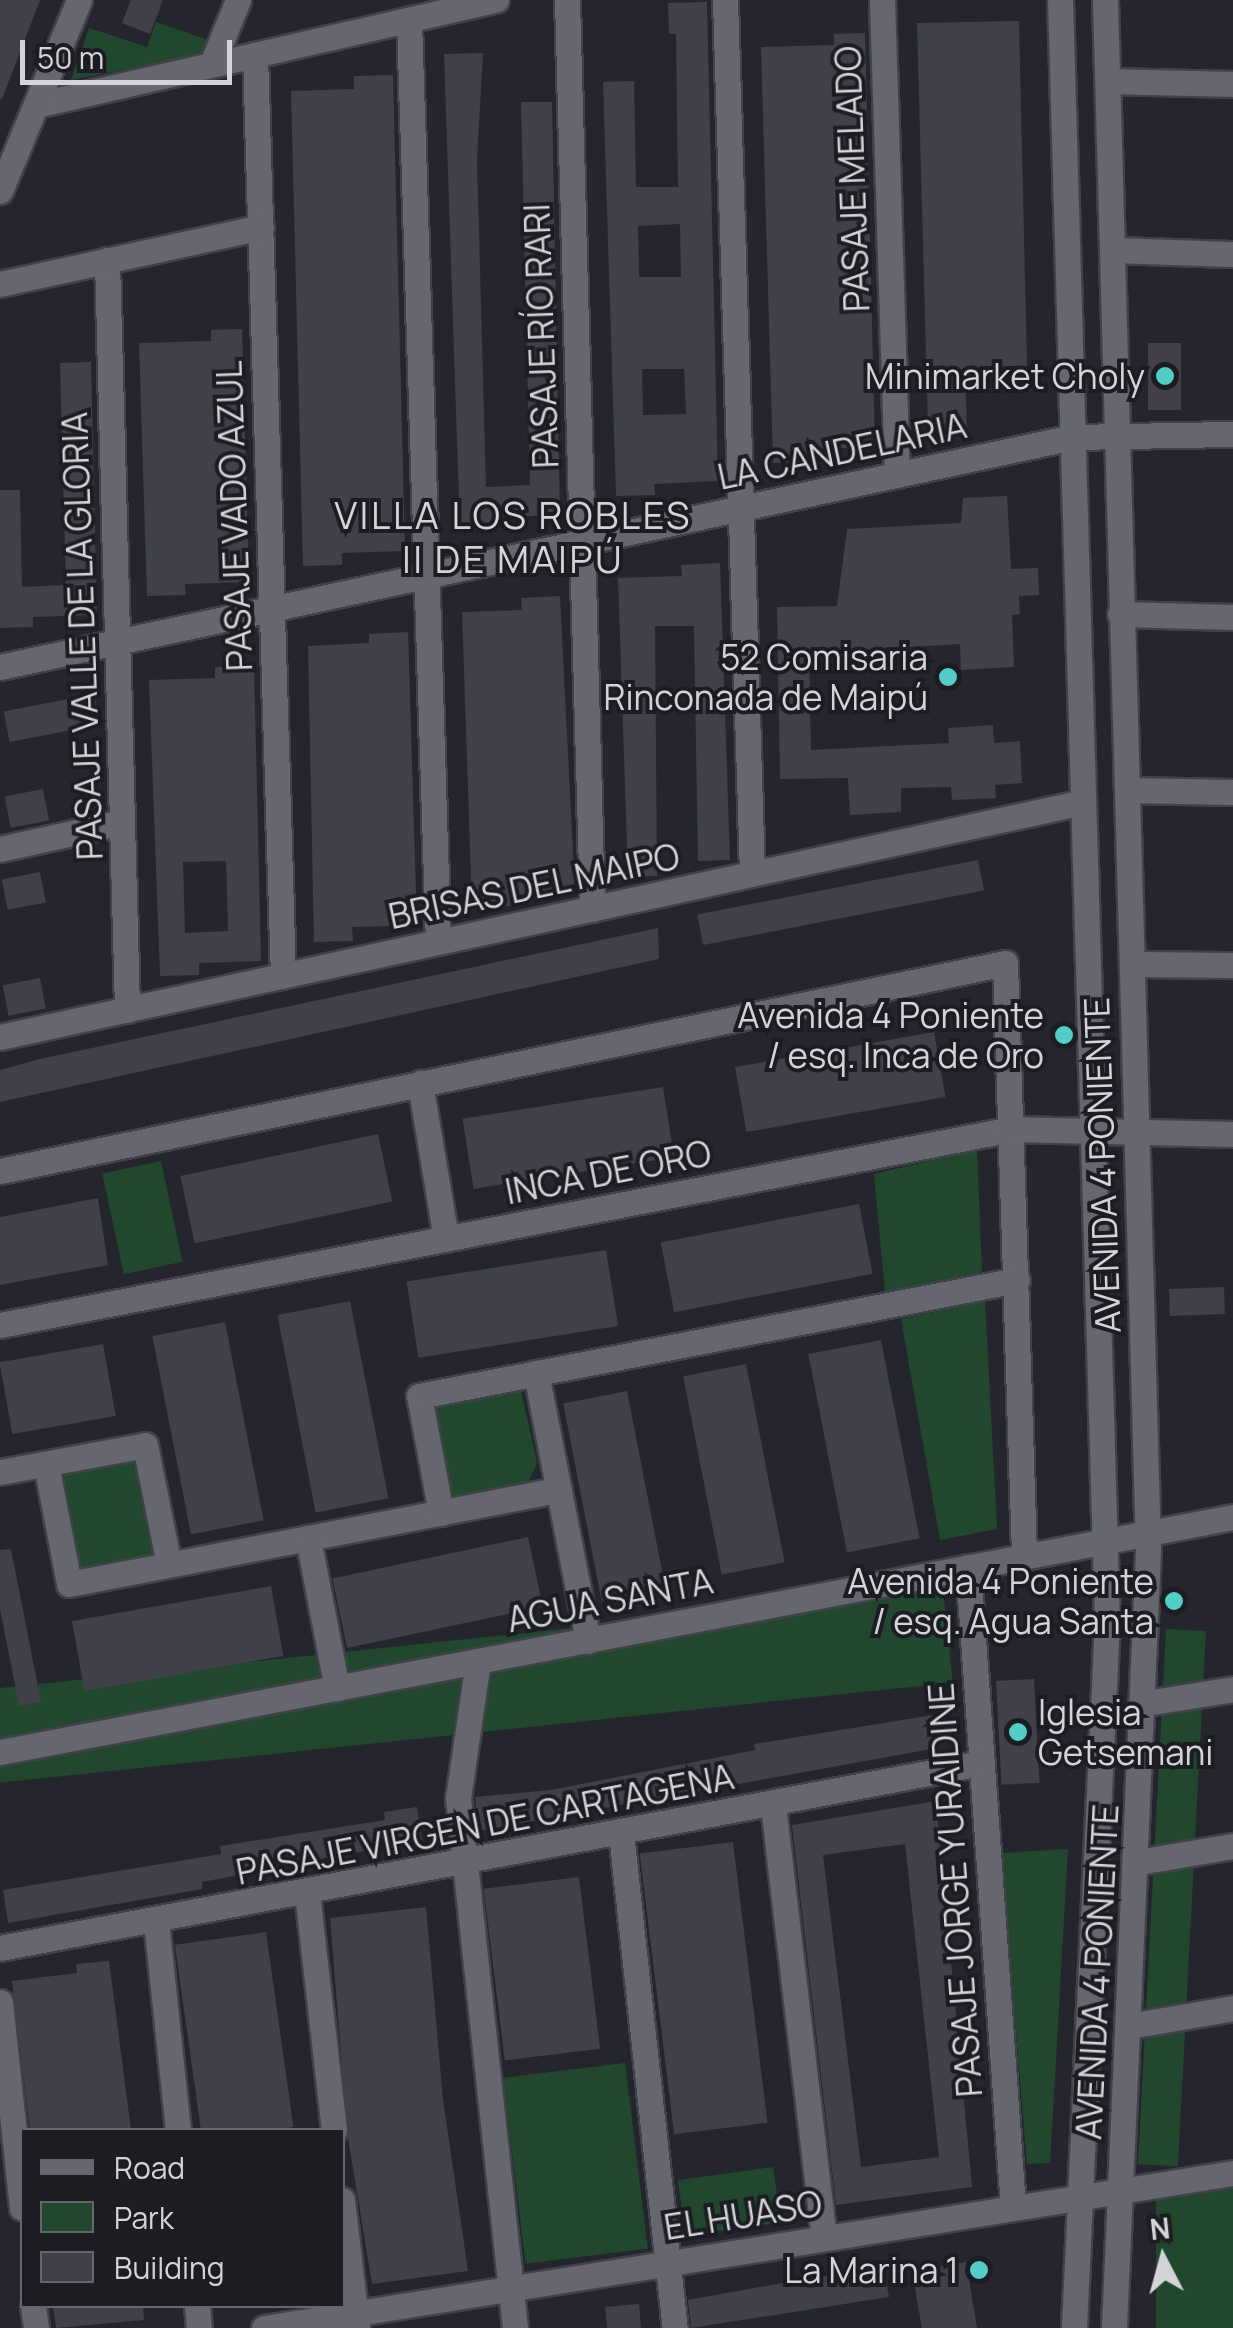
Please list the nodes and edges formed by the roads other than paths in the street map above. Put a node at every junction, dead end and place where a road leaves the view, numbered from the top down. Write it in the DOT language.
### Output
graph roads {
  1 [pos="79,0"];
  2 [pos="238,0"];
  3 [pos="496,0"];
  4 [pos="567,0"];
  5 [pos="726,0"];
  6 [pos="882,0"];
  7 [pos="1060,0"];
  8 [pos="1105,0"];
  9 [pos="462,4"];
  10 [pos="408,20"];
  11 [pos="255,54"];
  12 [pos="212,64"];
  13 [pos="1108,81"];
  14 [pos="1233,84"];
  15 [pos="36,104"];
  16 [pos="0,191"];
  17 [pos="260,227"];
  18 [pos="1112,250"];
  19 [pos="1233,254"];
  20 [pos="107,260"];
  21 [pos="0,284"];
  22 [pos="1117,432"];
  23 [pos="1233,434"];
  24 [pos="1073,437"];
  25 [pos="896,475"];
  26 [pos="741,508"];
  27 [pos="582,542"];
  28 [pos="426,576"];
  29 [pos="272,608"];
  30 [pos="1120,614"];
  31 [pos="1233,617"];
  32 [pos="117,642"];
  33 [pos="0,667"];
  34 [pos="1123,710"];
  35 [pos="1080,711"];
  36 [pos="1126,790"];
  37 [pos="1233,792"];
  38 [pos="1083,802"];
  39 [pos="122,822"];
  40 [pos="0,849"];
  41 [pos="752,874"];
  42 [pos="592,909"];
  43 [pos="438,942"];
  44 [pos="1132,964"];
  45 [pos="1233,966"];
  46 [pos="283,976"];
  47 [pos="127,1010"];
  48 [pos="0,1037"];
  49 [pos="420,1083"];
  50 [pos="1012,1129"];
  51 [pos="1092,1131"];
  52 [pos="1136,1132"];
  53 [pos="1233,1134"];
  54 [pos="0,1170"];
  55 [pos="446,1239"];
  56 [pos="1017,1280"];
  57 [pos="0,1325"];
  58 [pos="536,1373"];
  59 [pos="46,1464"];
  60 [pos="0,1472"];
  61 [pos="559,1490"];
  62 [pos="442,1512"];
  63 [pos="1233,1517"];
  64 [pos="1148,1533"];
  65 [pos="308,1538"];
  66 [pos="1106,1542"];
  67 [pos="1024,1556"];
  68 [pos="169,1566"];
  69 [pos="968,1567"];
  70 [pos="588,1640"];
  71 [pos="478,1661"];
  72 [pos="337,1688"];
  73 [pos="1233,1689"];
  74 [pos="1146,1704"];
  75 [pos="0,1752"];
  76 [pos="982,1763"];
  77 [pos="773,1805"];
  78 [pos="621,1833"];
  79 [pos="1233,1846"];
  80 [pos="465,1862"];
  81 [pos="1138,1862"];
  82 [pos="306,1893"];
  83 [pos="156,1921"];
  84 [pos="0,1948"];
  85 [pos="0,2002"];
  86 [pos="1233,2008"];
  87 [pos="1129,2026"];
  88 [pos="178,2128"];
  89 [pos="334,2128"];
  90 [pos="1233,2173"];
  91 [pos="20,2189"];
  92 [pos="1120,2192"];
  93 [pos="1080,2196"];
  94 [pos="1013,2207"];
  95 [pos="345,2224"];
  96 [pos="824,2238"];
  97 [pos="668,2263"];
  98 [pos="511,2288"];
  99 [pos="357,2321"];
  100 [pos="264,2328"];
  101 [pos="515,2328"];
  102 [pos="675,2328"];
  103 [pos="1074,2328"];
  104 [pos="1114,2328"];
  1 -- 15 [label="street"];
  2 -- 12 [label="street"];
  3 -- 9 [label="street"];
  4 -- 27 [label="street, PASAJE RÍO RARI"];
  5 -- 26 [label="street"];
  6 -- 25 [label="street, PASAJE MELADO"];
  7 -- 24 [label="street, AVENIDA 4 PONIENTE"];
  8 -- 13 [label="street, AVENIDA 4 PONIENTE"];
  9 -- 10 [label="street"];
  10 -- 11 [label="street"];
  10 -- 28 [label="street"];
  11 -- 12 [label="street"];
  11 -- 17 [label="street, PASAJE VADO AZUL"];
  12 -- 15 [label="street"];
  13 -- 14 [label="street"];
  13 -- 18 [label="street, AVENIDA 4 PONIENTE"];
  15 -- 16 [label="street"];
  17 -- 20 [label="street"];
  17 -- 29 [label="street, PASAJE VADO AZUL"];
  18 -- 19 [label="street"];
  18 -- 22 [label="street, AVENIDA 4 PONIENTE"];
  20 -- 21 [label="street"];
  20 -- 32 [label="street, PASAJE VALLE DE LA GLORIA"];
  22 -- 23 [label="street, LA CANDELARIA"];
  22 -- 24 [label="street, LA CANDELARIA"];
  22 -- 30 [label="street, AVENIDA 4 PONIENTE"];
  24 -- 25 [label="street, LA CANDELARIA"];
  24 -- 35 [label="street, AVENIDA 4 PONIENTE"];
  25 -- 26 [label="street, LA CANDELARIA"];
  26 -- 27 [label="street, LA CANDELARIA"];
  26 -- 41 [label="street"];
  27 -- 28 [label="street, LA CANDELARIA"];
  27 -- 42 [label="street, PASAJE RÍO RARI"];
  28 -- 29 [label="street, LA CANDELARIA"];
  28 -- 43 [label="street"];
  29 -- 32 [label="street, LA CANDELARIA"];
  29 -- 46 [label="street, PASAJE VADO AZUL"];
  30 -- 31 [label="street"];
  30 -- 34 [label="street, AVENIDA 4 PONIENTE"];
  32 -- 33 [label="street, LA CANDELARIA"];
  32 -- 39 [label="street, PASAJE VALLE DE LA GLORIA"];
  34 -- 35 [label="street"];
  34 -- 36 [label="street, AVENIDA 4 PONIENTE"];
  35 -- 38 [label="street, AVENIDA 4 PONIENTE"];
  36 -- 37 [label="street"];
  36 -- 44 [label="street, AVENIDA 4 PONIENTE"];
  38 -- 41 [label="street, BRISAS DEL MAIPO"];
  38 -- 51 [label="street, AVENIDA 4 PONIENTE"];
  39 -- 40 [label="street"];
  39 -- 47 [label="street, PASAJE VALLE DE LA GLORIA"];
  41 -- 42 [label="street, BRISAS DEL MAIPO"];
  42 -- 43 [label="street, BRISAS DEL MAIPO"];
  43 -- 46 [label="street, BRISAS DEL MAIPO"];
  44 -- 45 [label="street"];
  44 -- 52 [label="street, AVENIDA 4 PONIENTE"];
  46 -- 47 [label="street, BRISAS DEL MAIPO"];
  47 -- 48 [label="street, BRISAS DEL MAIPO"];
  49 -- 50 [label="street"];
  49 -- 54 [label="street"];
  49 -- 55 [label="street"];
  50 -- 51 [label="street, INCA DE ORO"];
  50 -- 55 [label="street, INCA DE ORO"];
  50 -- 56 [label="street"];
  51 -- 52 [label="street, INCA DE ORO"];
  51 -- 66 [label="street, AVENIDA 4 PONIENTE"];
  52 -- 53 [label="street, INCA DE ORO"];
  52 -- 64 [label="street, AVENIDA 4 PONIENTE"];
  55 -- 57 [label="street, INCA DE ORO"];
  56 -- 58 [label="street"];
  56 -- 67 [label="street"];
  58 -- 61 [label="street"];
  58 -- 62 [label="street"];
  59 -- 60 [label="street"];
  59 -- 68 [label="street"];
  59 -- 68 [label="street"];
  61 -- 62 [label="street"];
  61 -- 70 [label="street"];
  62 -- 65 [label="street"];
  63 -- 64 [label="street, AGUA SANTA"];
  64 -- 66 [label="street, AGUA SANTA"];
  64 -- 74 [label="street, AVENIDA 4 PONIENTE"];
  65 -- 68 [label="street"];
  65 -- 72 [label="street"];
  66 -- 67 [label="street, AGUA SANTA"];
  66 -- 93 [label="street, AVENIDA 4 PONIENTE"];
  67 -- 69 [label="street, AGUA SANTA"];
  69 -- 70 [label="street, AGUA SANTA"];
  69 -- 76 [label="street, PASAJE JORGE YURAIDINE"];
  70 -- 71 [label="street, AGUA SANTA"];
  71 -- 72 [label="street, AGUA SANTA"];
  71 -- 80 [label="street"];
  72 -- 75 [label="street, AGUA SANTA"];
  73 -- 74 [label="street"];
  74 -- 81 [label="street, AVENIDA 4 PONIENTE"];
  76 -- 77 [label="street, PASAJE VIRGEN DE CARTAGENA"];
  76 -- 94 [label="street, PASAJE JORGE YURAIDINE"];
  77 -- 78 [label="street, PASAJE VIRGEN DE CARTAGENA"];
  77 -- 96 [label="street"];
  78 -- 80 [label="street, PASAJE VIRGEN DE CARTAGENA"];
  78 -- 97 [label="street"];
  79 -- 81 [label="street"];
  80 -- 82 [label="street, PASAJE VIRGEN DE CARTAGENA"];
  80 -- 98 [label="street"];
  81 -- 87 [label="street, AVENIDA 4 PONIENTE"];
  82 -- 83 [label="street, PASAJE VIRGEN DE CARTAGENA"];
  82 -- 89 [label="street"];
  83 -- 84 [label="street, PASAJE VIRGEN DE CARTAGENA"];
  83 -- 88 [label="street"];
  85 -- 91 [label="street"];
  86 -- 87 [label="street"];
  87 -- 92 [label="street, AVENIDA 4 PONIENTE"];
  90 -- 92 [label="street, EL HUASO"];
  92 -- 93 [label="street, EL HUASO"];
  92 -- 104 [label="street, AVENIDA 4 PONIENTE"];
  93 -- 94 [label="street, EL HUASO"];
  93 -- 103 [label="street, AVENIDA 4 PONIENTE"];
  94 -- 96 [label="street, EL HUASO"];
  95 -- 99 [label="street"];
  96 -- 97 [label="street, EL HUASO"];
  97 -- 98 [label="street, EL HUASO"];
  97 -- 102 [label="street"];
  98 -- 99 [label="street, EL HUASO"];
  98 -- 101 [label="street"];
  99 -- 100 [label="street, EL HUASO"];
}
